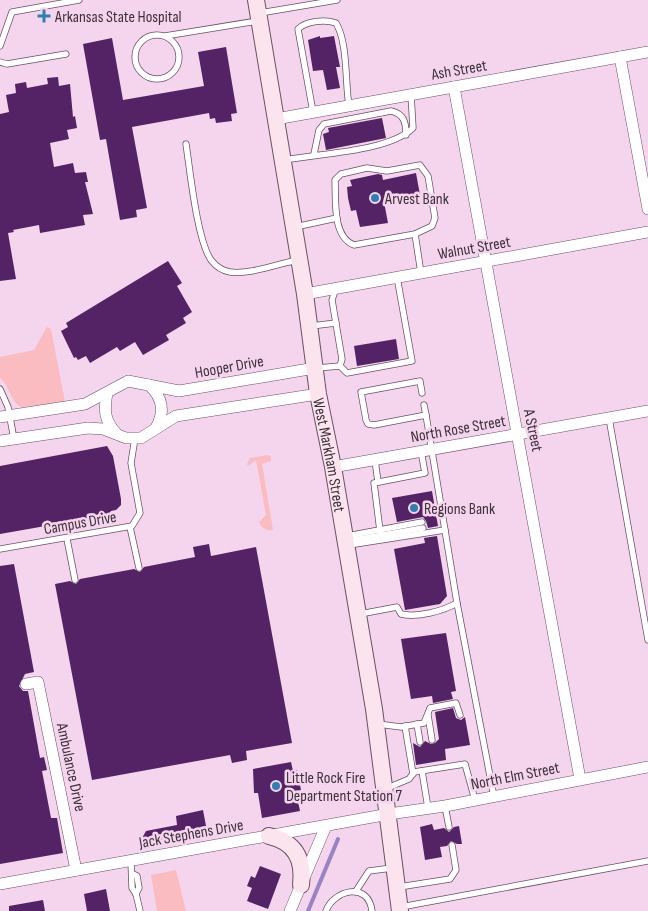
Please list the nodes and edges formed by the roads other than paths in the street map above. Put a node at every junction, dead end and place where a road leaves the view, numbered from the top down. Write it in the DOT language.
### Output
graph roads {
  1 [pos="79,0"];
  2 [pos="295,0"];
  3 [pos="337,0"];
  4 [pos="296,7"];
  5 [pos="258,11"];
  6 [pos="165,36"];
  7 [pos="0,46"];
  8 [pos="648,52"];
  9 [pos="66,54"];
  10 [pos="620,57"];
  11 [pos="0,62"];
  12 [pos="454,87"];
  13 [pos="411,94"];
  14 [pos="349,106"];
  15 [pos="313,112"];
  16 [pos="276,119"];
  17 [pos="406,135"];
  18 [pos="186,144"];
  19 [pos="314,154"];
  20 [pos="283,161"];
  21 [pos="648,209"];
  22 [pos="338,218"];
  23 [pos="294,227"];
  24 [pos="648,232"];
  25 [pos="415,234"];
  26 [pos="299,260"];
  27 [pos="486,261"];
  28 [pos="421,273"];
  29 [pos="397,277"];
  30 [pos="336,288"];
  31 [pos="305,294"];
  32 [pos="336,323"];
  33 [pos="309,326"];
  34 [pos="340,366"];
  35 [pos="315,368"];
  36 [pos="149,385"];
  37 [pos="0,389"];
  38 [pos="107,393"];
  39 [pos="422,393"];
  40 [pos="318,394"];
  41 [pos="424,405"];
  42 [pos="648,411"];
  43 [pos="426,415"];
  44 [pos="5,416"];
  45 [pos="608,417"];
  46 [pos="156,428"];
  47 [pos="116,433"];
  48 [pos="519,433"];
  49 [pos="135,438"];
  50 [pos="14,439"];
  51 [pos="0,441"];
  52 [pos="427,450"];
  53 [pos="375,459"];
  54 [pos="333,467"];
  55 [pos="378,482"];
  56 [pos="441,524"];
  57 [pos="422,525"];
  58 [pos="130,527"];
  59 [pos="380,534"];
  60 [pos="66,539"];
  61 [pos="346,541"];
  62 [pos="0,549"];
  63 [pos="139,568"];
  64 [pos="75,580"];
  65 [pos="457,603"];
  66 [pos="358,614"];
  67 [pos="648,640"];
  68 [pos="26,684"];
  69 [pos="428,714"];
  70 [pos="460,715"];
  71 [pos="376,724"];
  72 [pos="417,724"];
  73 [pos="405,726"];
  74 [pos="432,740"];
  75 [pos="420,742"];
  76 [pos="435,762"];
  77 [pos="423,764"];
  78 [pos="648,767"];
  79 [pos="436,768"];
  80 [pos="423,771"];
  81 [pos="413,774"];
  82 [pos="580,779"];
  83 [pos="385,789"];
  84 [pos="494,797"];
  85 [pos="475,800"];
  86 [pos="445,806"];
  87 [pos="428,808"];
  88 [pos="389,814"];
  89 [pos="326,826"];
  90 [pos="449,827"];
  91 [pos="269,836"];
  92 [pos="452,845"];
  93 [pos="131,861"];
  94 [pos="648,861"];
  95 [pos="394,868"];
  96 [pos="76,870"];
  97 [pos="0,884"];
  98 [pos="301,885"];
  99 [pos="396,888"];
  100 [pos="356,891"];
  101 [pos="399,909"];
  102 [pos="140,911"];
  103 [pos="290,911"];
  104 [pos="326,911"];
  105 [pos="372,911"];
  1 -- 7 [label="lane"];
  2 -- 4 [label="lane"];
  3 -- 4 [label="lane"];
  4 -- 5 [label="lane"];
  5 -- 6 [label="lane"];
  5 -- 16 [label="main road, West Markham Street"];
  6 -- 6 [label="lane"];
  8 -- 10 [label="street, Ash Street"];
  9 -- 11 [label="lane"];
  10 -- 12 [label="street, Ash Street"];
  10 -- 21 [label="street"];
  12 -- 13 [label="street, Ash Street"];
  12 -- 27 [label="street, A Street"];
  13 -- 14 [label="street, Ash Street"];
  13 -- 17 [label="lane"];
  14 -- 15 [label="street, Ash Street"];
  14 -- 15 [label="lane"];
  15 -- 16 [label="street, Ash Street"];
  16 -- 20 [label="main road, West Markham Street"];
  17 -- 19 [label="lane"];
  17 -- 19 [label="lane"];
  18 -- 26 [label="lane"];
  19 -- 20 [label="lane"];
  20 -- 23 [label="main road, West Markham Street"];
  22 -- 23 [label="lane"];
  22 -- 25 [label="lane"];
  22 -- 25 [label="lane"];
  23 -- 26 [label="main road, West Markham Street"];
  24 -- 27 [label="street, Walnut Street"];
  25 -- 28 [label="lane"];
  26 -- 31 [label="main road, West Markham Street"];
  27 -- 28 [label="street, Walnut Street"];
  27 -- 48 [label="street, A Street"];
  28 -- 29 [label="street, Walnut Street"];
  29 -- 30 [label="street, Walnut Street"];
  29 -- 34 [label="lane"];
  30 -- 31 [label="street, Walnut Street"];
  30 -- 32 [label="lane"];
  31 -- 33 [label="main road, West Markham Street"];
  32 -- 33 [label="lane"];
  32 -- 34 [label="lane"];
  33 -- 35 [label="main road, West Markham Street"];
  34 -- 35 [label="lane"];
  35 -- 36 [label="street, Hooper Drive"];
  35 -- 40 [label="main road, West Markham Street"];
  36 -- 38 [label="street, Hooper Drive"];
  36 -- 46 [label="street"];
  37 -- 44 [label="lane"];
  38 -- 44 [label="street, Hooper Drive"];
  38 -- 47 [label="street"];
  39 -- 43 [label="lane"];
  40 -- 46 [label="street"];
  40 -- 54 [label="main road, West Markham Street"];
  41 -- 43 [label="lane"];
  42 -- 45 [label="street, North Rose Street"];
  43 -- 52 [label="lane"];
  44 -- 50 [label="lane"];
  45 -- 48 [label="street, North Rose Street"];
  45 -- 67 [label="lane"];
  46 -- 49 [label="street"];
  47 -- 49 [label="street"];
  47 -- 50 [label="street"];
  48 -- 52 [label="street, North Rose Street"];
  48 -- 82 [label="street, A Street"];
  49 -- 58 [label="lane, Campus Drive"];
  50 -- 51 [label="street"];
  52 -- 53 [label="street, North Rose Street"];
  52 -- 55 [label="lane"];
  52 -- 56 [label="lane"];
  53 -- 54 [label="street, North Rose Street"];
  53 -- 55 [label="lane"];
  54 -- 61 [label="main road, West Markham Street"];
  55 -- 59 [label="lane"];
  56 -- 59 [label="lane"];
  56 -- 65 [label="lane"];
  57 -- 59 [label="lane"];
  58 -- 60 [label="lane, Campus Drive"];
  58 -- 63 [label="lane"];
  59 -- 61 [label="lane"];
  60 -- 62 [label="lane, Campus Drive"];
  60 -- 64 [label="lane"];
  61 -- 66 [label="main road, West Markham Street"];
  65 -- 66 [label="lane"];
  65 -- 84 [label="lane"];
  66 -- 71 [label="main road, West Markham Street"];
  68 -- 96 [label="street, Ambulance Drive"];
  69 -- 70 [label="lane"];
  69 -- 72 [label="lane"];
  69 -- 74 [label="lane"];
  71 -- 73 [label="lane"];
  71 -- 83 [label="main road, West Markham Street"];
  72 -- 73 [label="lane"];
  72 -- 75 [label="lane"];
  73 -- 81 [label="lane"];
  76 -- 79 [label="lane"];
  77 -- 80 [label="lane"];
  78 -- 82 [label="street, North Elm Street"];
  79 -- 80 [label="lane"];
  79 -- 85 [label="lane"];
  80 -- 81 [label="lane"];
  80 -- 87 [label="lane"];
  81 -- 83 [label="lane"];
  82 -- 84 [label="street, North Elm Street"];
  83 -- 88 [label="main road, West Markham Street"];
  84 -- 85 [label="street, North Elm Street"];
  85 -- 86 [label="street, North Elm Street"];
  86 -- 87 [label="street, North Elm Street"];
  86 -- 90 [label="lane"];
  87 -- 88 [label="street, North Elm Street"];
  88 -- 89 [label="street, Jack Stephens Drive"];
  88 -- 95 [label="main road, West Markham Street"];
  89 -- 91 [label="street, Jack Stephens Drive"];
  89 -- 98 [label="street"];
  91 -- 93 [label="street, Jack Stephens Drive"];
  91 -- 98 [label="main road"];
  92 -- 99 [label="lane"];
  93 -- 96 [label="street, Jack Stephens Drive"];
  93 -- 102 [label="lane"];
  94 -- 101 [label="lane"];
  95 -- 99 [label="main road, West Markham Street"];
  95 -- 100 [label="lane"];
  96 -- 97 [label="street, Jack Stephens Drive"];
  98 -- 103 [label="street"];
  99 -- 101 [label="main road, West Markham Street"];
  100 -- 104 [label="lane"];
  100 -- 105 [label="lane"];
}
